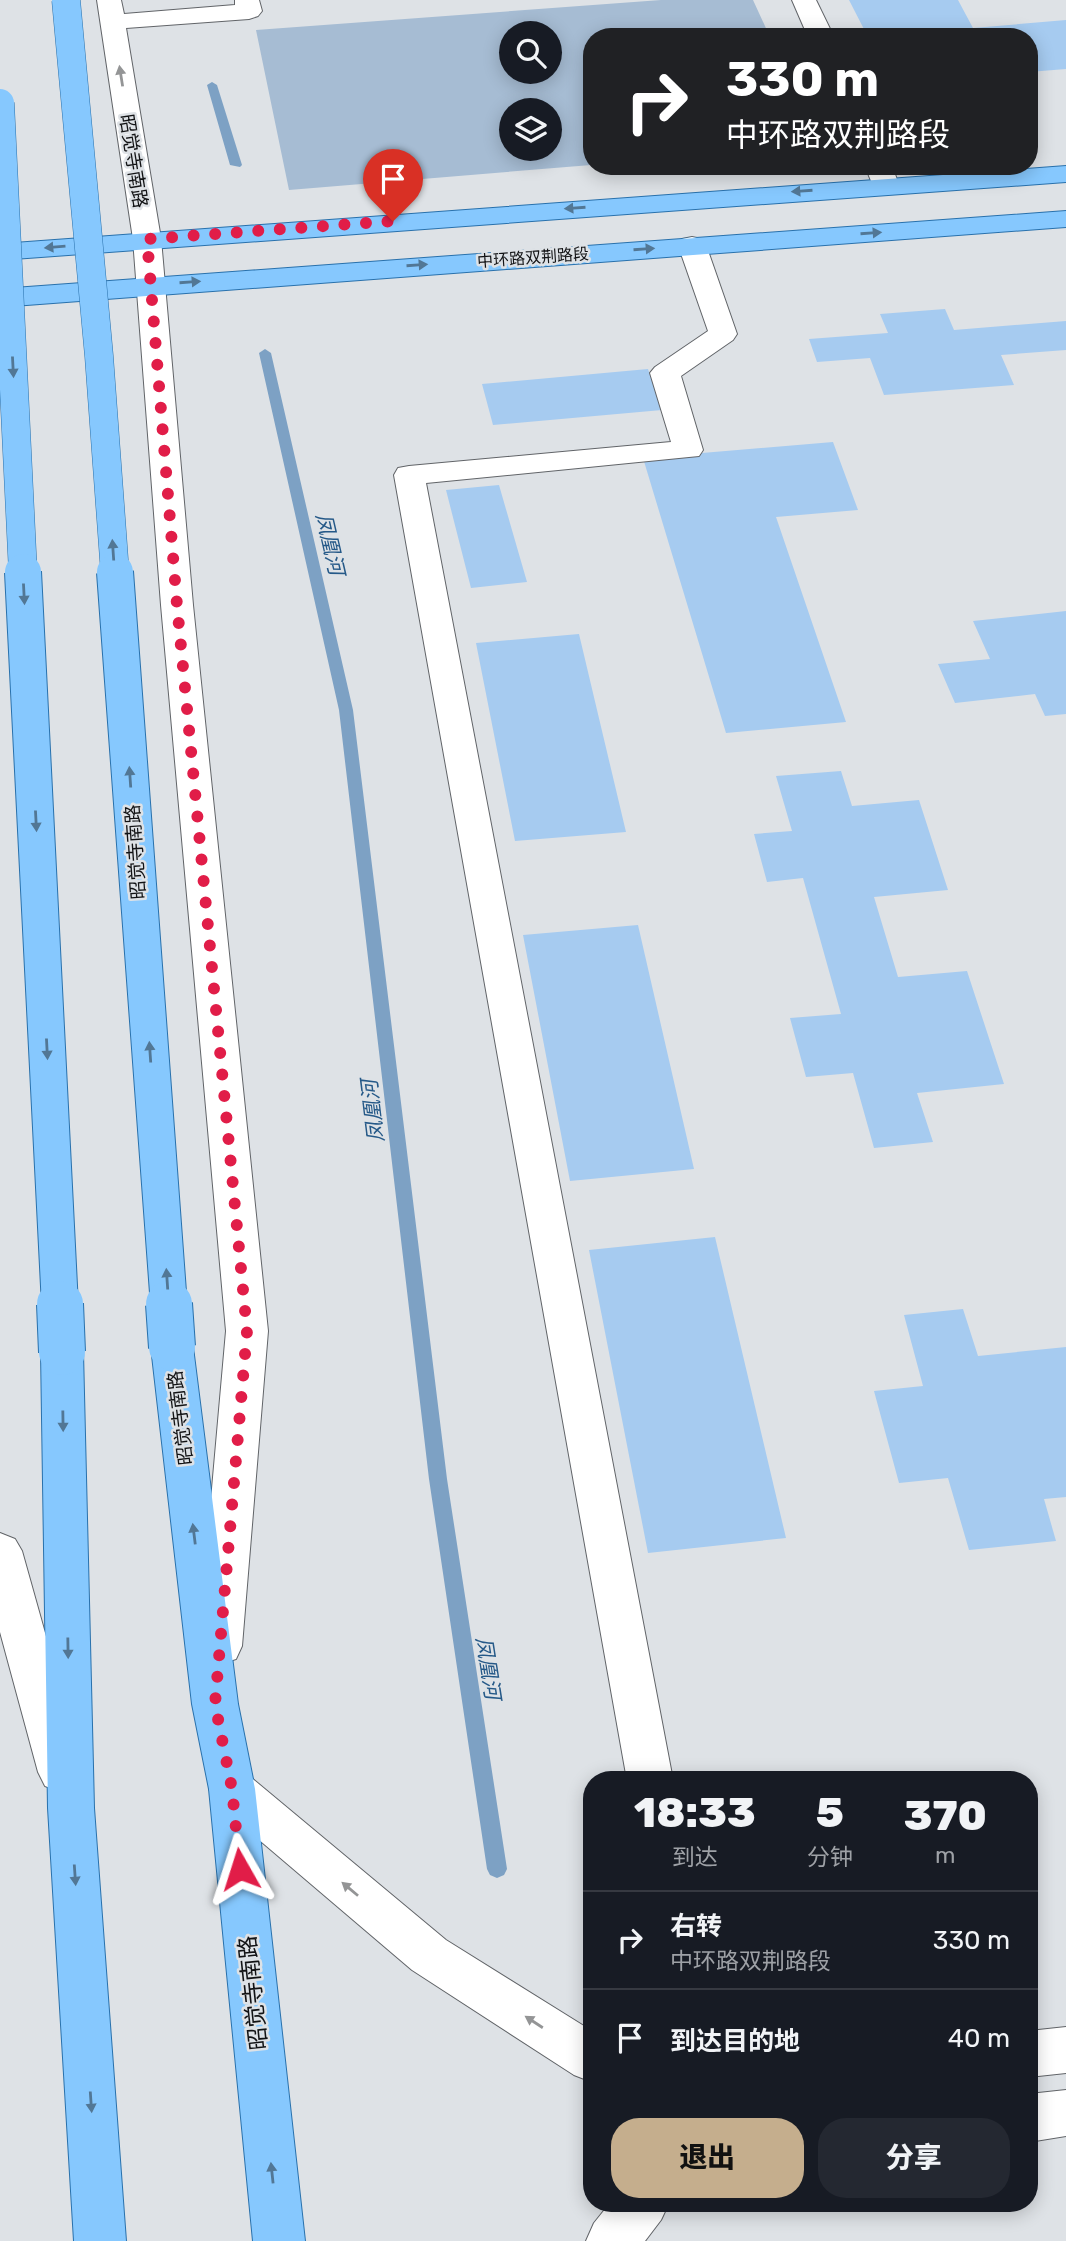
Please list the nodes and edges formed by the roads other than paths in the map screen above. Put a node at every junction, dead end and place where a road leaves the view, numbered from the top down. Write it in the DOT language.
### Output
graph roads {
  1 [pos="66,0"];
  2 [pos="247,0"];
  3 [pos="804,0"];
  4 [pos="111,11"];
  5 [pos="817,28"];
  6 [pos="0,103"];
  7 [pos="1038,174"];
  8 [pos="1066,174"];
  9 [pos="974,175"];
  10 [pos="881,176"];
  11 [pos="1066,219"];
  12 [pos="147,239"];
  13 [pos="692,246"];
  14 [pos="0,252"];
  15 [pos="150,285"];
  16 [pos="0,298"];
  17 [pos="0,1551"];
  18 [pos="215,1704"];
  19 [pos="648,1771"];
  20 [pos="232,1789"];
  21 [pos="71,1808"];
  22 [pos="1066,2050"];
  23 [pos="583,2053"];
  24 [pos="1038,2053"];
  25 [pos="1066,2113"];
  26 [pos="1038,2117"];
  27 [pos="636,2212"];
  28 [pos="100,2241"];
  29 [pos="279,2241"];
  30 [pos="612,2241"];
  18 -- 1 [label="main road, 昭觉寺南路, one-way, bridge"];
  2 -- 4 [label="street"];
  3 -- 5 [label="street"];
  12 -- 4 [label="street, 昭觉寺南路, one-way"];
  6 -- 21 [label="main road, one-way, bridge"];
  7 -- 8 [label="main road"];
  9 -- 10 [label="main road"];
  10 -- 12 [label="main road, one-way"];
  13 -- 11 [label="main road, 中环路双荆路段, one-way"];
  12 -- 14 [label="main road, one-way"];
  12 -- 15 [label="street, 昭觉寺南路"];
  15 -- 13 [label="main road, 中环路双荆路段, one-way"];
  13 -- 19 [label="street"];
  15 -- 16 [label="main road, 中环路双荆路段"];
  15 -- 18 [label="street, 昭觉寺南路"];
  17 -- 21 [label="street"];
  18 -- 20 [label="main road, 昭觉寺南路"];
  23 -- 20 [label="street, one-way"];
  29 -- 20 [label="main road, 昭觉寺南路, one-way"];
  21 -- 28 [label="main road, one-way"];
  22 -- 24 [label="street"];
  25 -- 26 [label="street"];
  27 -- 30 [label="street"];
}
